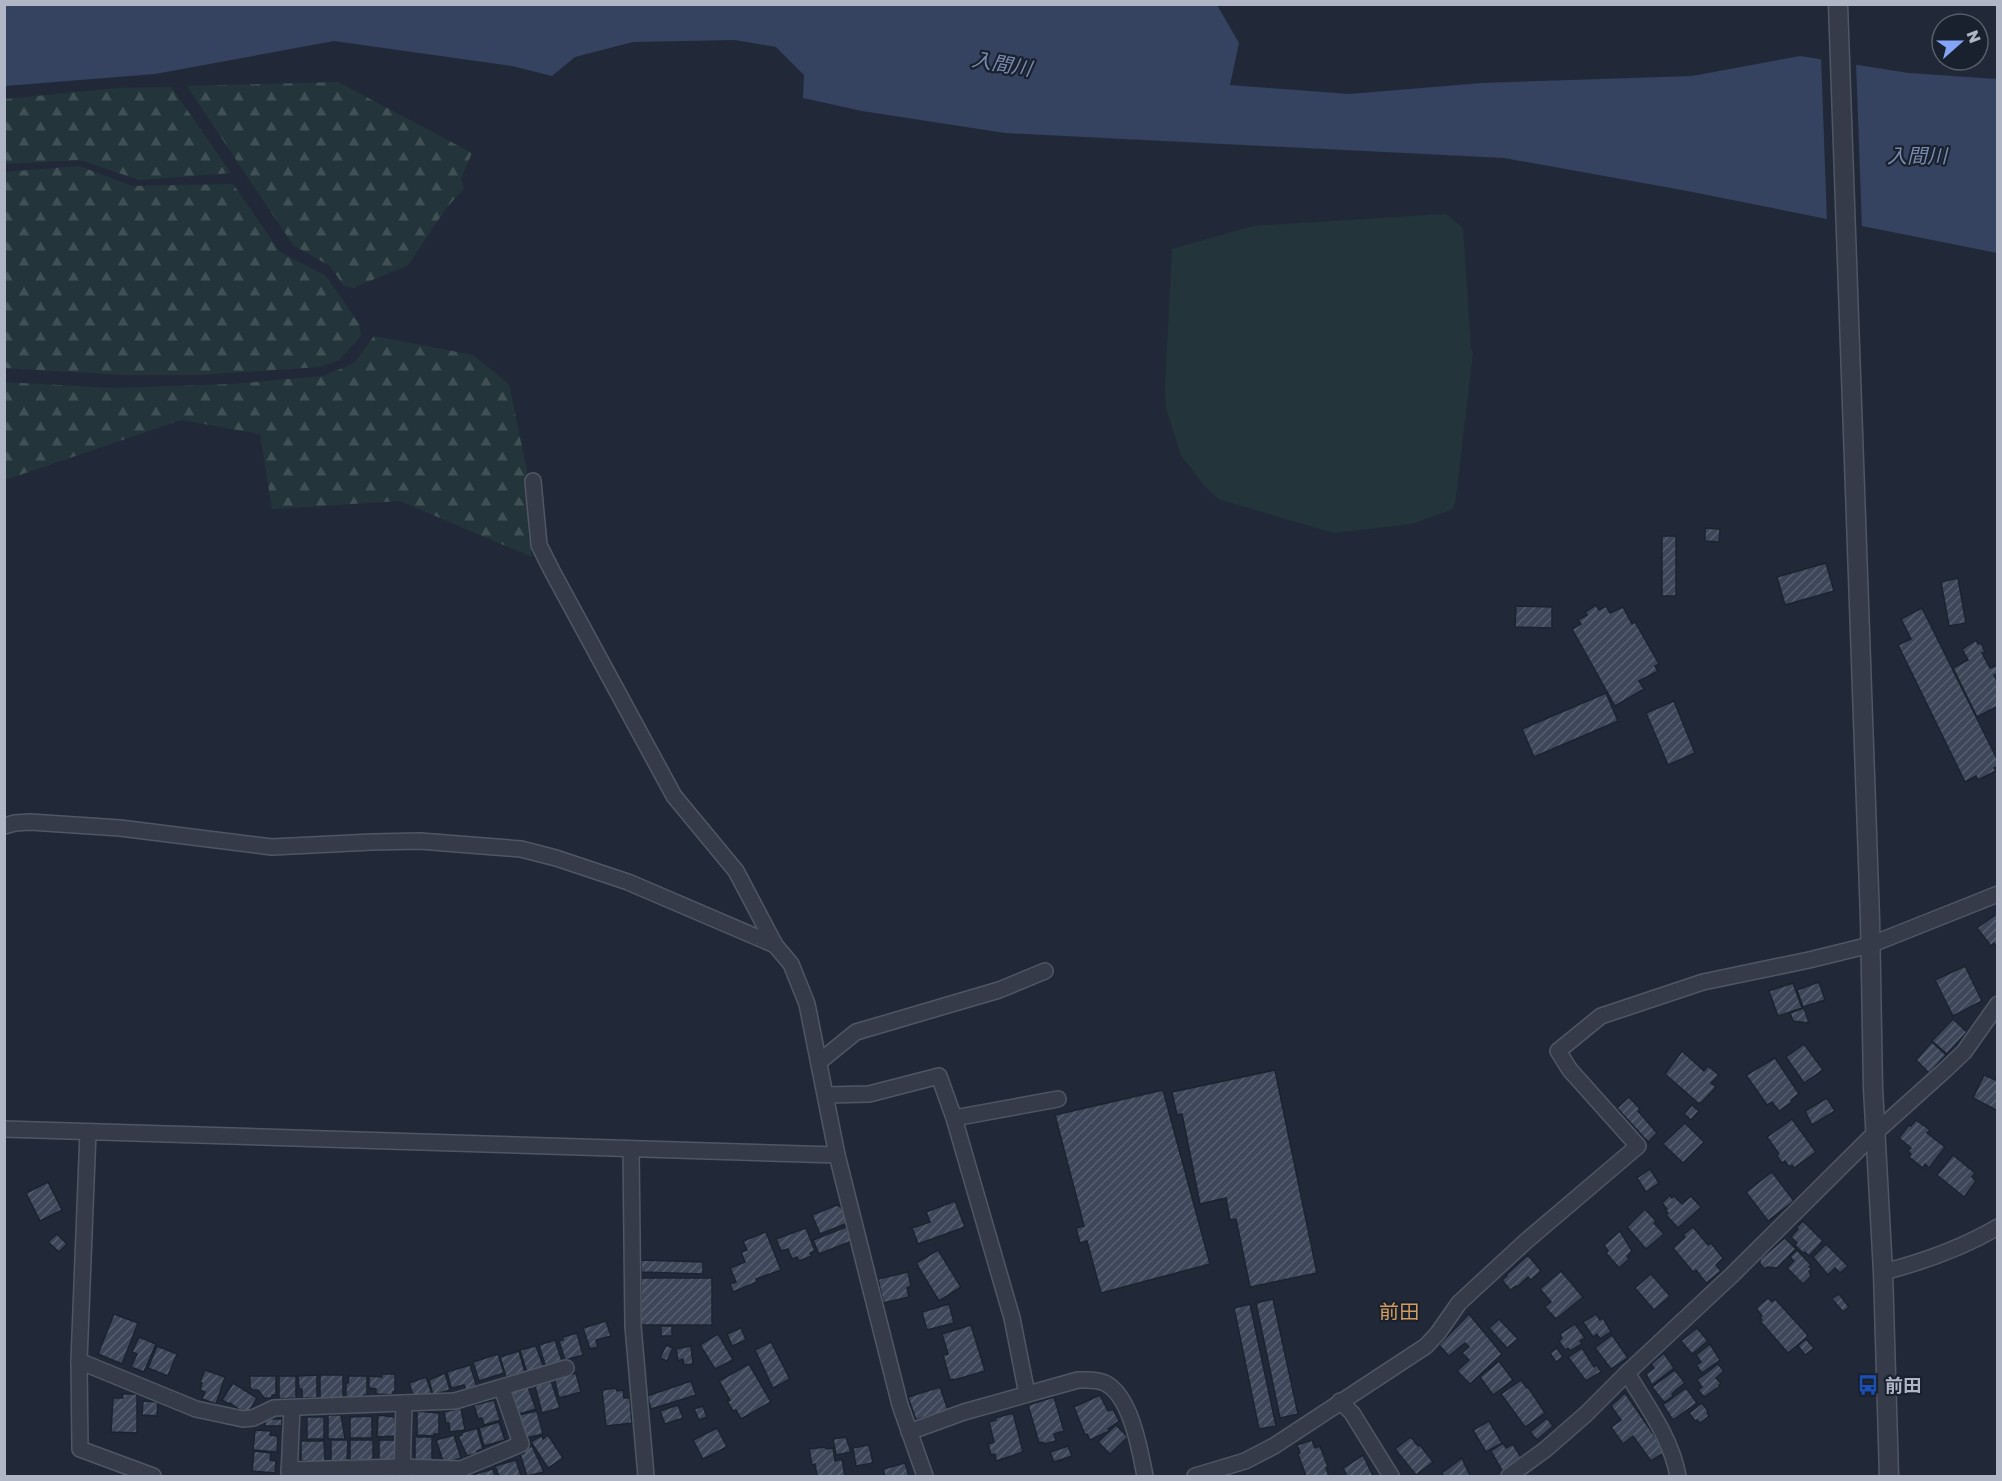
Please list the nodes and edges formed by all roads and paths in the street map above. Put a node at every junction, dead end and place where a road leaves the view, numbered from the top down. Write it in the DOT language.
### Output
graph roads {
  1 [pos="1838,4"];
  2 [pos="533,481"];
  3 [pos="4,826"];
  4 [pos="1998,894"];
  5 [pos="775,945"];
  6 [pos="1870,945"];
  7 [pos="1045,971"];
  8 [pos="1998,1004"];
  9 [pos="819,1062"];
  10 [pos="826,1095"];
  11 [pos="1058,1099"];
  12 [pos="954,1118"];
  13 [pos="4,1129"];
  14 [pos="88,1132"];
  15 [pos="1875,1132"];
  16 [pos="631,1150"];
  17 [pos="837,1155"];
  18 [pos="1998,1227"];
  19 [pos="1883,1272"];
  20 [pos="80,1361"];
  21 [pos="566,1368"];
  22 [pos="1627,1373"];
  23 [pos="502,1388"];
  24 [pos="1027,1394"];
  25 [pos="1340,1401"];
  26 [pos="404,1403"];
  27 [pos="292,1408"];
  28 [pos="909,1432"];
  29 [pos="402,1472"];
  30 [pos="289,1473"];
  31 [pos="153,1476"];
  32 [pos="646,1476"];
  33 [pos="926,1476"];
  34 [pos="1145,1476"];
  35 [pos="1195,1476"];
  36 [pos="1391,1476"];
  37 [pos="1509,1476"];
  38 [pos="1678,1476"];
  39 [pos="1889,1476"];
  1 -- 6 [label="street"];
  2 -- 5 [label="street"];
  3 -- 5 [label="street"];
  4 -- 6 [label="street"];
  5 -- 9 [label="street"];
  6 -- 15 [label="street"];
  6 -- 25 [label="street"];
  7 -- 9 [label="street"];
  8 -- 15 [label="street"];
  9 -- 10 [label="street"];
  10 -- 12 [label="street"];
  10 -- 17 [label="street"];
  11 -- 12 [label="street"];
  12 -- 24 [label="street"];
  13 -- 14 [label="street"];
  14 -- 16 [label="street"];
  14 -- 20 [label="street"];
  15 -- 19 [label="street"];
  15 -- 22 [label="street"];
  16 -- 17 [label="street"];
  16 -- 32 [label="street"];
  17 -- 28 [label="street"];
  18 -- 19 [label="street"];
  19 -- 39 [label="street"];
  20 -- 27 [label="street"];
  20 -- 31 [label="street"];
  21 -- 23 [label="street"];
  22 -- 37 [label="street"];
  22 -- 38 [label="street"];
  23 -- 26 [label="street"];
  23 -- 29 [label="street"];
  24 -- 28 [label="street"];
  24 -- 34 [label="street"];
  25 -- 35 [label="street"];
  25 -- 36 [label="street"];
  26 -- 27 [label="street"];
  26 -- 29 [label="street"];
  27 -- 30 [label="street"];
  28 -- 33 [label="street"];
  29 -- 30 [label="street"];
}
